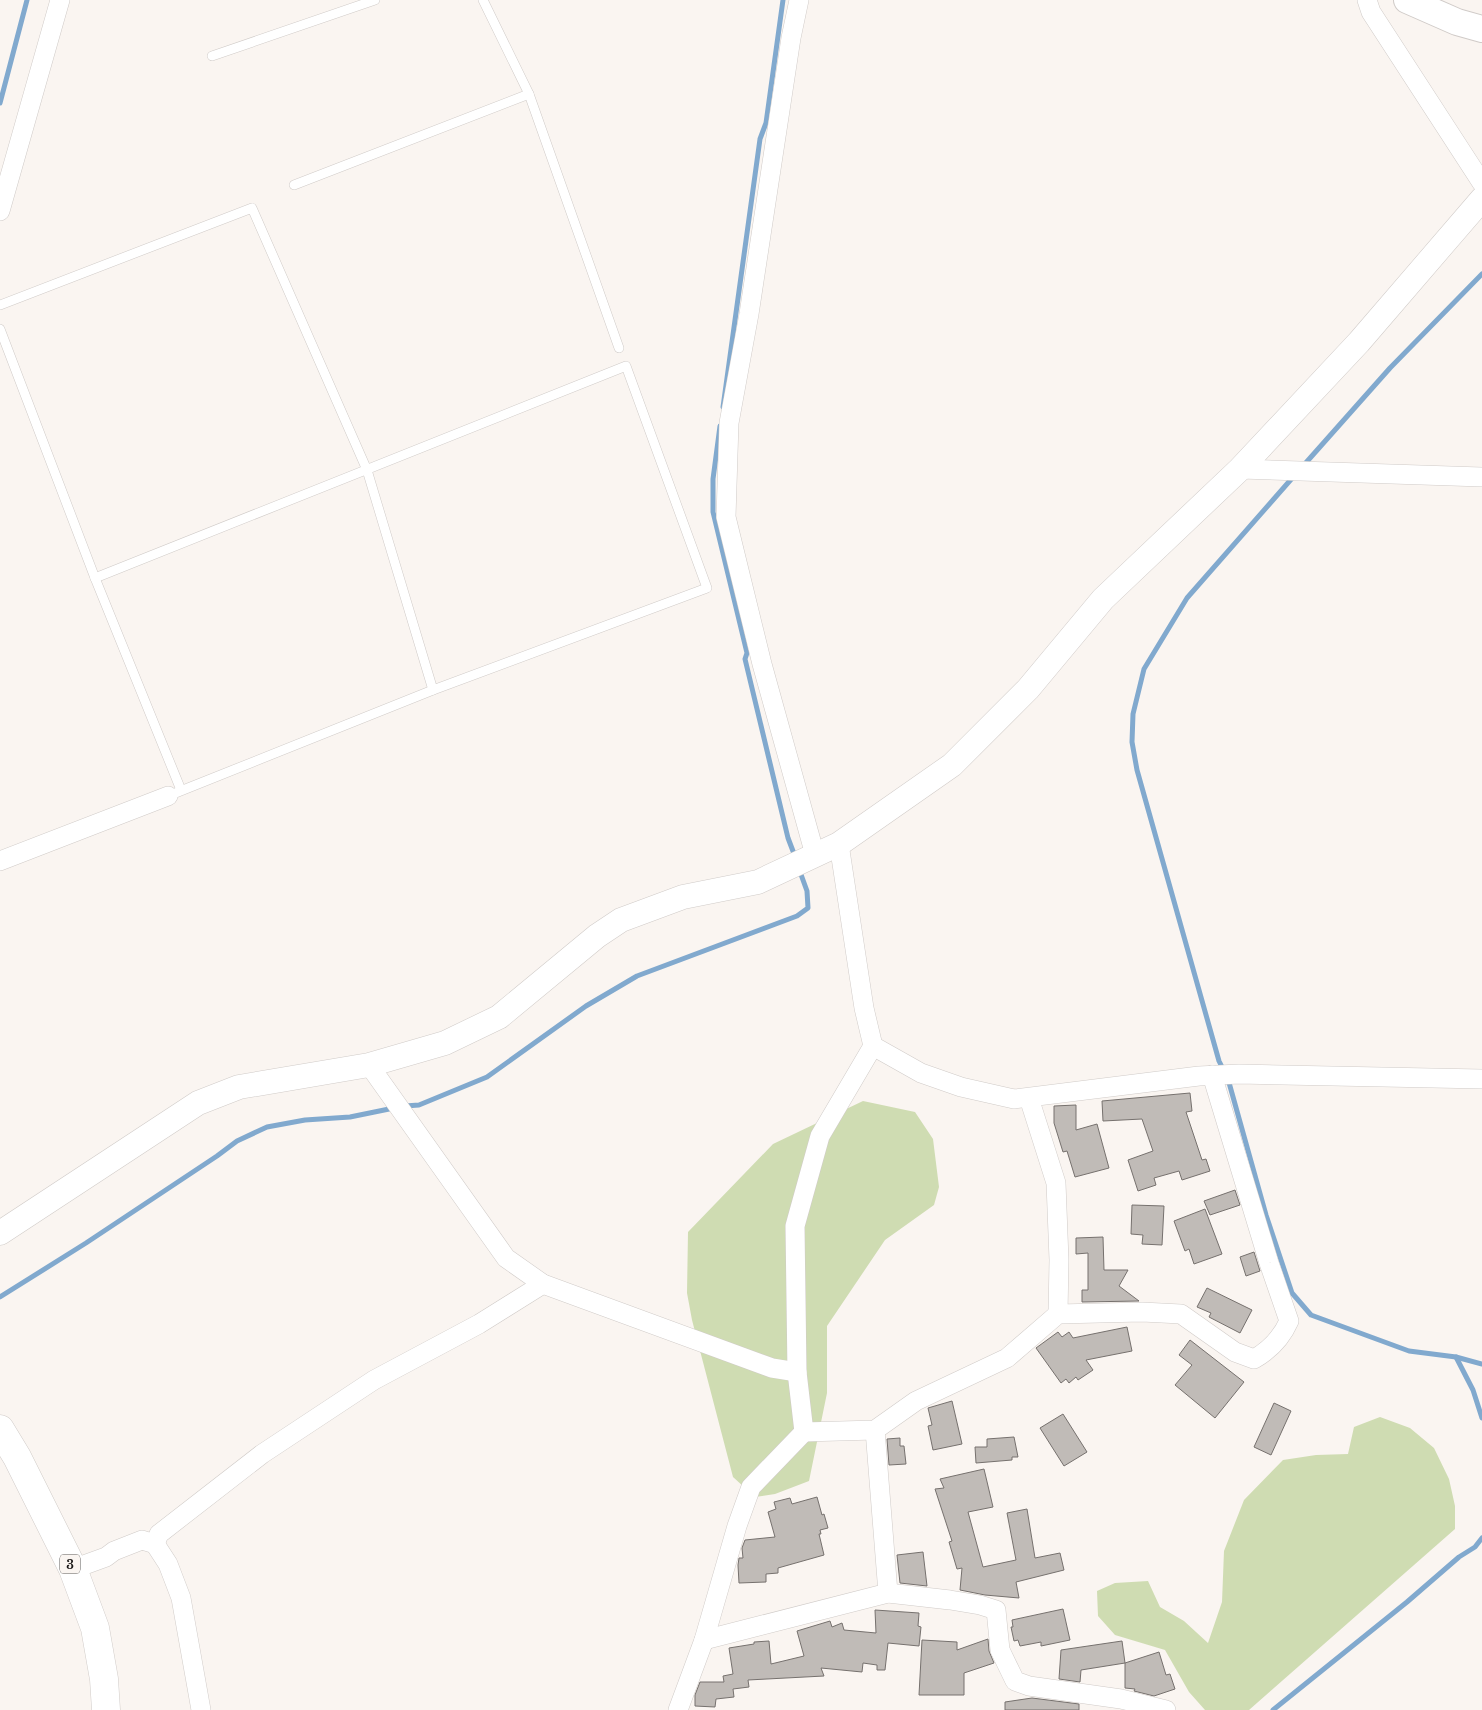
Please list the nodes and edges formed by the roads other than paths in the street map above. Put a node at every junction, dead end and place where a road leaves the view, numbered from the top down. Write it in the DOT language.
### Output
graph roads {
  1 [pos="60,0"];
  2 [pos="375,0"];
  3 [pos="483,0"];
  4 [pos="799,0"];
  5 [pos="1368,0"];
  6 [pos="1407,0"];
  7 [pos="1482,29"];
  8 [pos="212,56"];
  9 [pos="529,94"];
  10 [pos="1482,183"];
  11 [pos="294,185"];
  12 [pos="1482,199"];
  13 [pos="0,211"];
  14 [pos="0,305"];
  15 [pos="0,329"];
  16 [pos="619,348"];
  17 [pos="1240,469"];
  18 [pos="367,470"];
  19 [pos="1482,477"];
  20 [pos="95,578"];
  21 [pos="433,690"];
  22 [pos="175,793"];
  23 [pos="839,844"];
  24 [pos="815,855"];
  25 [pos="0,861"];
  26 [pos="873,1046"];
  27 [pos="369,1065"];
  28 [pos="1212,1075"];
  29 [pos="1482,1080"];
  30 [pos="1029,1098"];
  31 [pos="0,1233"];
  32 [pos="543,1284"];
  33 [pos="1058,1314"];
  34 [pos="798,1372"];
  35 [pos="0,1429"];
  36 [pos="875,1430"];
  37 [pos="804,1432"];
  38 [pos="156,1544"];
  39 [pos="73,1569"];
  40 [pos="888,1593"];
  41 [pos="704,1640"];
  42 [pos="106,1710"];
  43 [pos="201,1710"];
  44 [pos="678,1710"];
  45 [pos="1166,1710"];
  1 -- 13 [label="street"];
  2 -- 8 [label="lane"];
  3 -- 9 [label="lane"];
  4 -- 24 [label="street"];
  5 -- 10 [label="street"];
  6 -- 7 [label="main road"];
  9 -- 11 [label="lane"];
  9 -- 16 [label="lane"];
  12 -- 17 [label="street"];
  14 -- 18 [label="lane"];
  15 -- 20 [label="lane"];
  17 -- 19 [label="street"];
  17 -- 23 [label="street"];
  18 -- 20 [label="lane"];
  18 -- 21 [label="lane"];
  18 -- 21 [label="lane"];
  20 -- 22 [label="lane"];
  21 -- 22 [label="lane"];
  22 -- 25 [label="street"];
  23 -- 24 [label="street"];
  23 -- 26 [label="street"];
  24 -- 27 [label="street"];
  26 -- 30 [label="street"];
  26 -- 34 [label="street"];
  27 -- 31 [label="street"];
  27 -- 32 [label="street"];
  28 -- 29 [label="street"];
  28 -- 30 [label="street"];
  28 -- 33 [label="street"];
  30 -- 33 [label="street"];
  32 -- 34 [label="street"];
  32 -- 38 [label="street"];
  33 -- 36 [label="street"];
  34 -- 37 [label="street"];
  35 -- 39 [label="main road, 3"];
  36 -- 37 [label="street"];
  36 -- 40 [label="street"];
  37 -- 41 [label="street"];
  38 -- 39 [label="street"];
  38 -- 43 [label="street"];
  39 -- 42 [label="main road, 3"];
  40 -- 41 [label="street"];
  40 -- 45 [label="street"];
  41 -- 44 [label="street"];
}
